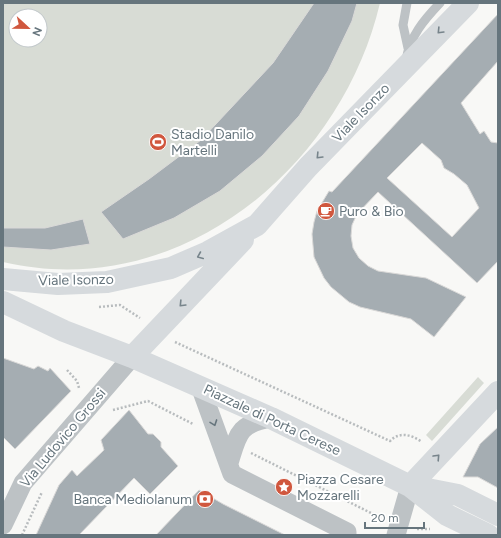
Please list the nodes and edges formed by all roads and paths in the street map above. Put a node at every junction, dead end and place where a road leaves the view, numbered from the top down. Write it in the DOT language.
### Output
graph roads {
  1 [pos="407,3"];
  2 [pos="440,3"];
  3 [pos="468,3"];
  4 [pos="406,58"];
  5 [pos="257,225"];
  6 [pos="3,279"];
  7 [pos="3,285"];
  8 [pos="3,302"];
  9 [pos="99,307"];
  10 [pos="143,320"];
  11 [pos="175,342"];
  12 [pos="132,357"];
  13 [pos="67,370"];
  14 [pos="200,386"];
  15 [pos="79,391"];
  16 [pos="498,392"];
  17 [pos="110,411"];
  18 [pos="271,418"];
  19 [pos="227,441"];
  20 [pos="424,443"];
  21 [pos="46,486"];
  22 [pos="410,486"];
  23 [pos="498,515"];
  24 [pos="3,525"];
  25 [pos="390,531"];
  26 [pos="22,535"];
  27 [pos="347,535"];
  28 [pos="488,535"];
  1 -- 4 [label="lane"];
  2 -- 4 [label="lane"];
  3 -- 4 [label="main road, Viale Isonzo, one-way"];
  4 -- 5 [label="main road, Viale Isonzo, one-way"];
  5 -- 6 [label="main road, Viale Isonzo, one-way"];
  5 -- 12 [label="main road, Viale Isonzo, one-way"];
  7 -- 12 [label="main road"];
  8 -- 12 [label="main road"];
  9 -- 10 [label="path"];
  11 -- 20 [label="path"];
  12 -- 14 [label="main road, Piazzale di Porta Cerese"];
  12 -- 24 [label="street, Via Ludovico Grossi"];
  13 -- 15 [label="path"];
  14 -- 18 [label="main road, Piazzale di Porta Cerese"];
  14 -- 19 [label="street, one-way"];
  22 -- 16 [label="main road, one-way"];
  17 -- 19 [label="path"];
  18 -- 19 [label="street"];
  18 -- 22 [label="main road, Piazzale di Porta Cerese"];
  19 -- 25 [label="path"];
  19 -- 27 [label="street"];
  21 -- 26 [label="path"];
  22 -- 23 [label="main road"];
  22 -- 25 [label="street"];
  22 -- 28 [label="main road"];
}
